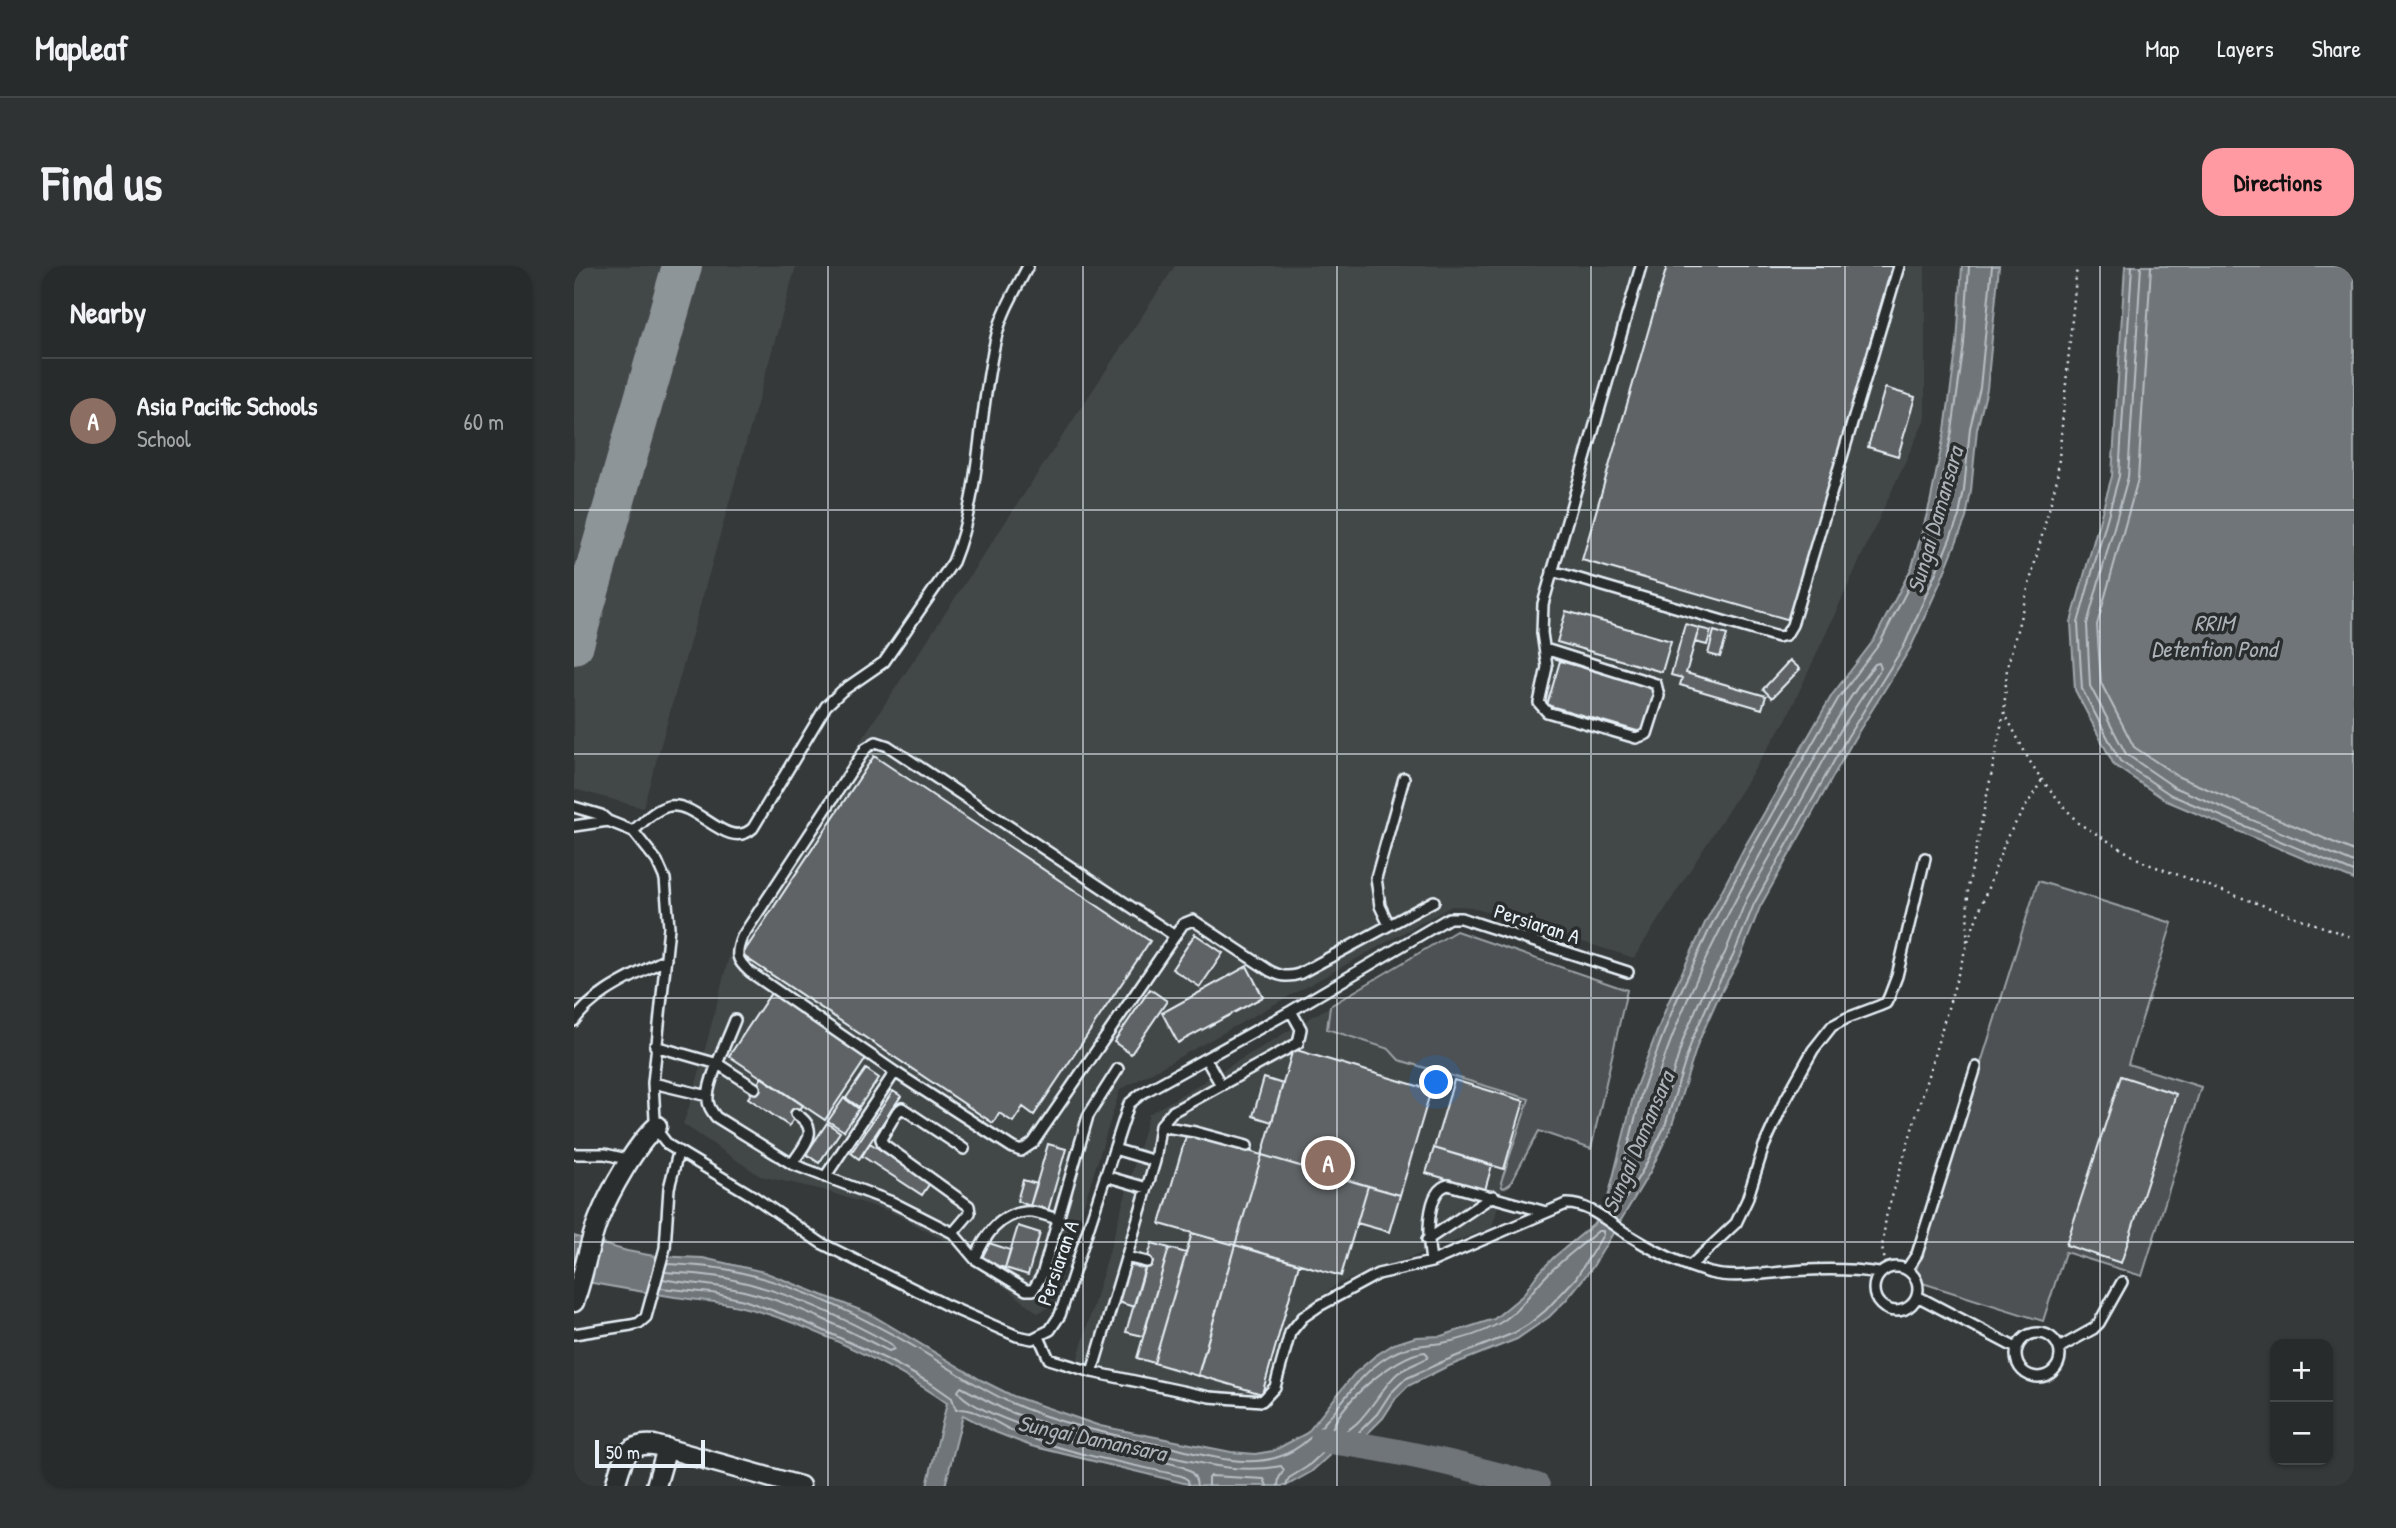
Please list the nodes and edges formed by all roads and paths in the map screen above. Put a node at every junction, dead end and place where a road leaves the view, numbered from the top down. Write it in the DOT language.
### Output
graph roads {
  1 [pos="1028,266"];
  2 [pos="1641,266"];
  3 [pos="1899,266"];
  4 [pos="2077,266"];
  5 [pos="1552,571"];
  6 [pos="1545,649"];
  7 [pos="2004,712"];
  8 [pos="1404,778"];
  9 [pos="2042,780"];
  10 [pos="574,807"];
  11 [pos="608,821"];
  12 [pos="574,826"];
  13 [pos="633,831"];
  14 [pos="1925,858"];
  15 [pos="1434,901"];
  16 [pos="1389,925"];
  17 [pos="1175,936"];
  18 [pos="2354,938"];
  19 [pos="1967,944"];
  20 [pos="666,958"];
  21 [pos="1628,972"];
  22 [pos="1291,1011"];
  23 [pos="735,1020"];
  24 [pos="574,1021"];
  25 [pos="655,1046"];
  26 [pos="1206,1059"];
  27 [pos="718,1064"];
  28 [pos="1976,1067"];
  29 [pos="1118,1069"];
  30 [pos="895,1072"];
  31 [pos="653,1083"];
  32 [pos="1222,1085"];
  33 [pos="755,1088"];
  34 [pos="708,1096"];
  35 [pos="796,1114"];
  36 [pos="656,1126"];
  37 [pos="1160,1126"];
  38 [pos="1247,1146"];
  39 [pos="964,1149"];
  40 [pos="1114,1149"];
  41 [pos="678,1153"];
  42 [pos="574,1154"];
  43 [pos="631,1160"];
  44 [pos="1155,1161"];
  45 [pos="792,1164"];
  46 [pos="825,1177"];
  47 [pos="1105,1177"];
  48 [pos="1147,1188"];
  49 [pos="1493,1196"];
  50 [pos="1546,1212"];
  51 [pos="1058,1219"];
  52 [pos="953,1233"];
  53 [pos="1427,1240"];
  54 [pos="1126,1256"];
  55 [pos="975,1259"];
  56 [pos="1147,1262"];
  57 [pos="1431,1262"];
  58 [pos="1690,1266"];
  59 [pos="1907,1269"];
  60 [pos="1883,1271"];
  61 [pos="2122,1282"];
  62 [pos="576,1296"];
  63 [pos="1917,1296"];
  64 [pos="574,1334"];
  65 [pos="1039,1337"];
  66 [pos="2017,1348"];
  67 [pos="2059,1348"];
  68 [pos="1092,1372"];
  69 [pos="667,1448"];
  70 [pos="615,1486"];
  71 [pos="656,1486"];
  72 [pos="800,1486"];
  1 -- 13 [label="lane"];
  2 -- 5 [label="lane"];
  3 -- 5 [label="lane"];
  4 -- 7 [label="path"];
  5 -- 6 [label="lane"];
  6 -- 6 [label="lane"];
  7 -- 9 [label="path"];
  7 -- 19 [label="path"];
  8 -- 16 [label="lane"];
  9 -- 18 [label="path"];
  9 -- 19 [label="path"];
  10 -- 11 [label="lane"];
  11 -- 12 [label="lane"];
  11 -- 13 [label="lane"];
  13 -- 20 [label="lane"];
  14 -- 58 [label="lane"];
  15 -- 16 [label="lane"];
  16 -- 17 [label="lane"];
  17 -- 30 [label="lane"];
  17 -- 30 [label="lane"];
  19 -- 60 [label="path"];
  20 -- 24 [label="lane"];
  20 -- 25 [label="lane"];
  21 -- 22 [label="lane, Persiaran A"];
  22 -- 26 [label="lane, Persiaran A"];
  22 -- 32 [label="lane"];
  23 -- 27 [label="lane"];
  25 -- 27 [label="lane"];
  25 -- 31 [label="lane"];
  26 -- 32 [label="lane"];
  26 -- 40 [label="lane, Persiaran A"];
  27 -- 33 [label="lane"];
  27 -- 34 [label="lane"];
  28 -- 59 [label="lane"];
  29 -- 51 [label="lane"];
  30 -- 46 [label="lane"];
  31 -- 34 [label="lane"];
  31 -- 36 [label="lane"];
  32 -- 37 [label="lane"];
  34 -- 45 [label="lane"];
  35 -- 45 [label="lane"];
  36 -- 41 [label="lane"];
  36 -- 43 [label="street"];
  37 -- 38 [label="lane"];
  37 -- 44 [label="lane"];
  39 -- 52 [label="lane"];
  40 -- 44 [label="lane"];
  40 -- 47 [label="lane, Persiaran A"];
  41 -- 64 [label="lane"];
  41 -- 65 [label="lane"];
  42 -- 43 [label="lane"];
  43 -- 62 [label="street"];
  44 -- 48 [label="lane"];
  45 -- 46 [label="lane"];
  46 -- 52 [label="lane"];
  47 -- 48 [label="lane"];
  47 -- 65 [label="lane, Persiaran A"];
  48 -- 54 [label="lane"];
  49 -- 50 [label="lane"];
  49 -- 53 [label="lane"];
  49 -- 53 [label="lane"];
  50 -- 57 [label="lane"];
  50 -- 58 [label="lane"];
  51 -- 55 [label="lane"];
  51 -- 55 [label="lane"];
  52 -- 55 [label="lane"];
  53 -- 57 [label="lane"];
  54 -- 56 [label="lane"];
  54 -- 68 [label="lane"];
  57 -- 68 [label="lane"];
  58 -- 60 [label="lane"];
  59 -- 60 [label="lane"];
  59 -- 63 [label="lane"];
  60 -- 63 [label="lane"];
  61 -- 67 [label="lane"];
  63 -- 66 [label="lane"];
  65 -- 68 [label="lane"];
  66 -- 67 [label="lane"];
  66 -- 67 [label="lane"];
  69 -- 70 [label="street"];
  69 -- 71 [label="street"];
  69 -- 72 [label="street"];
}
